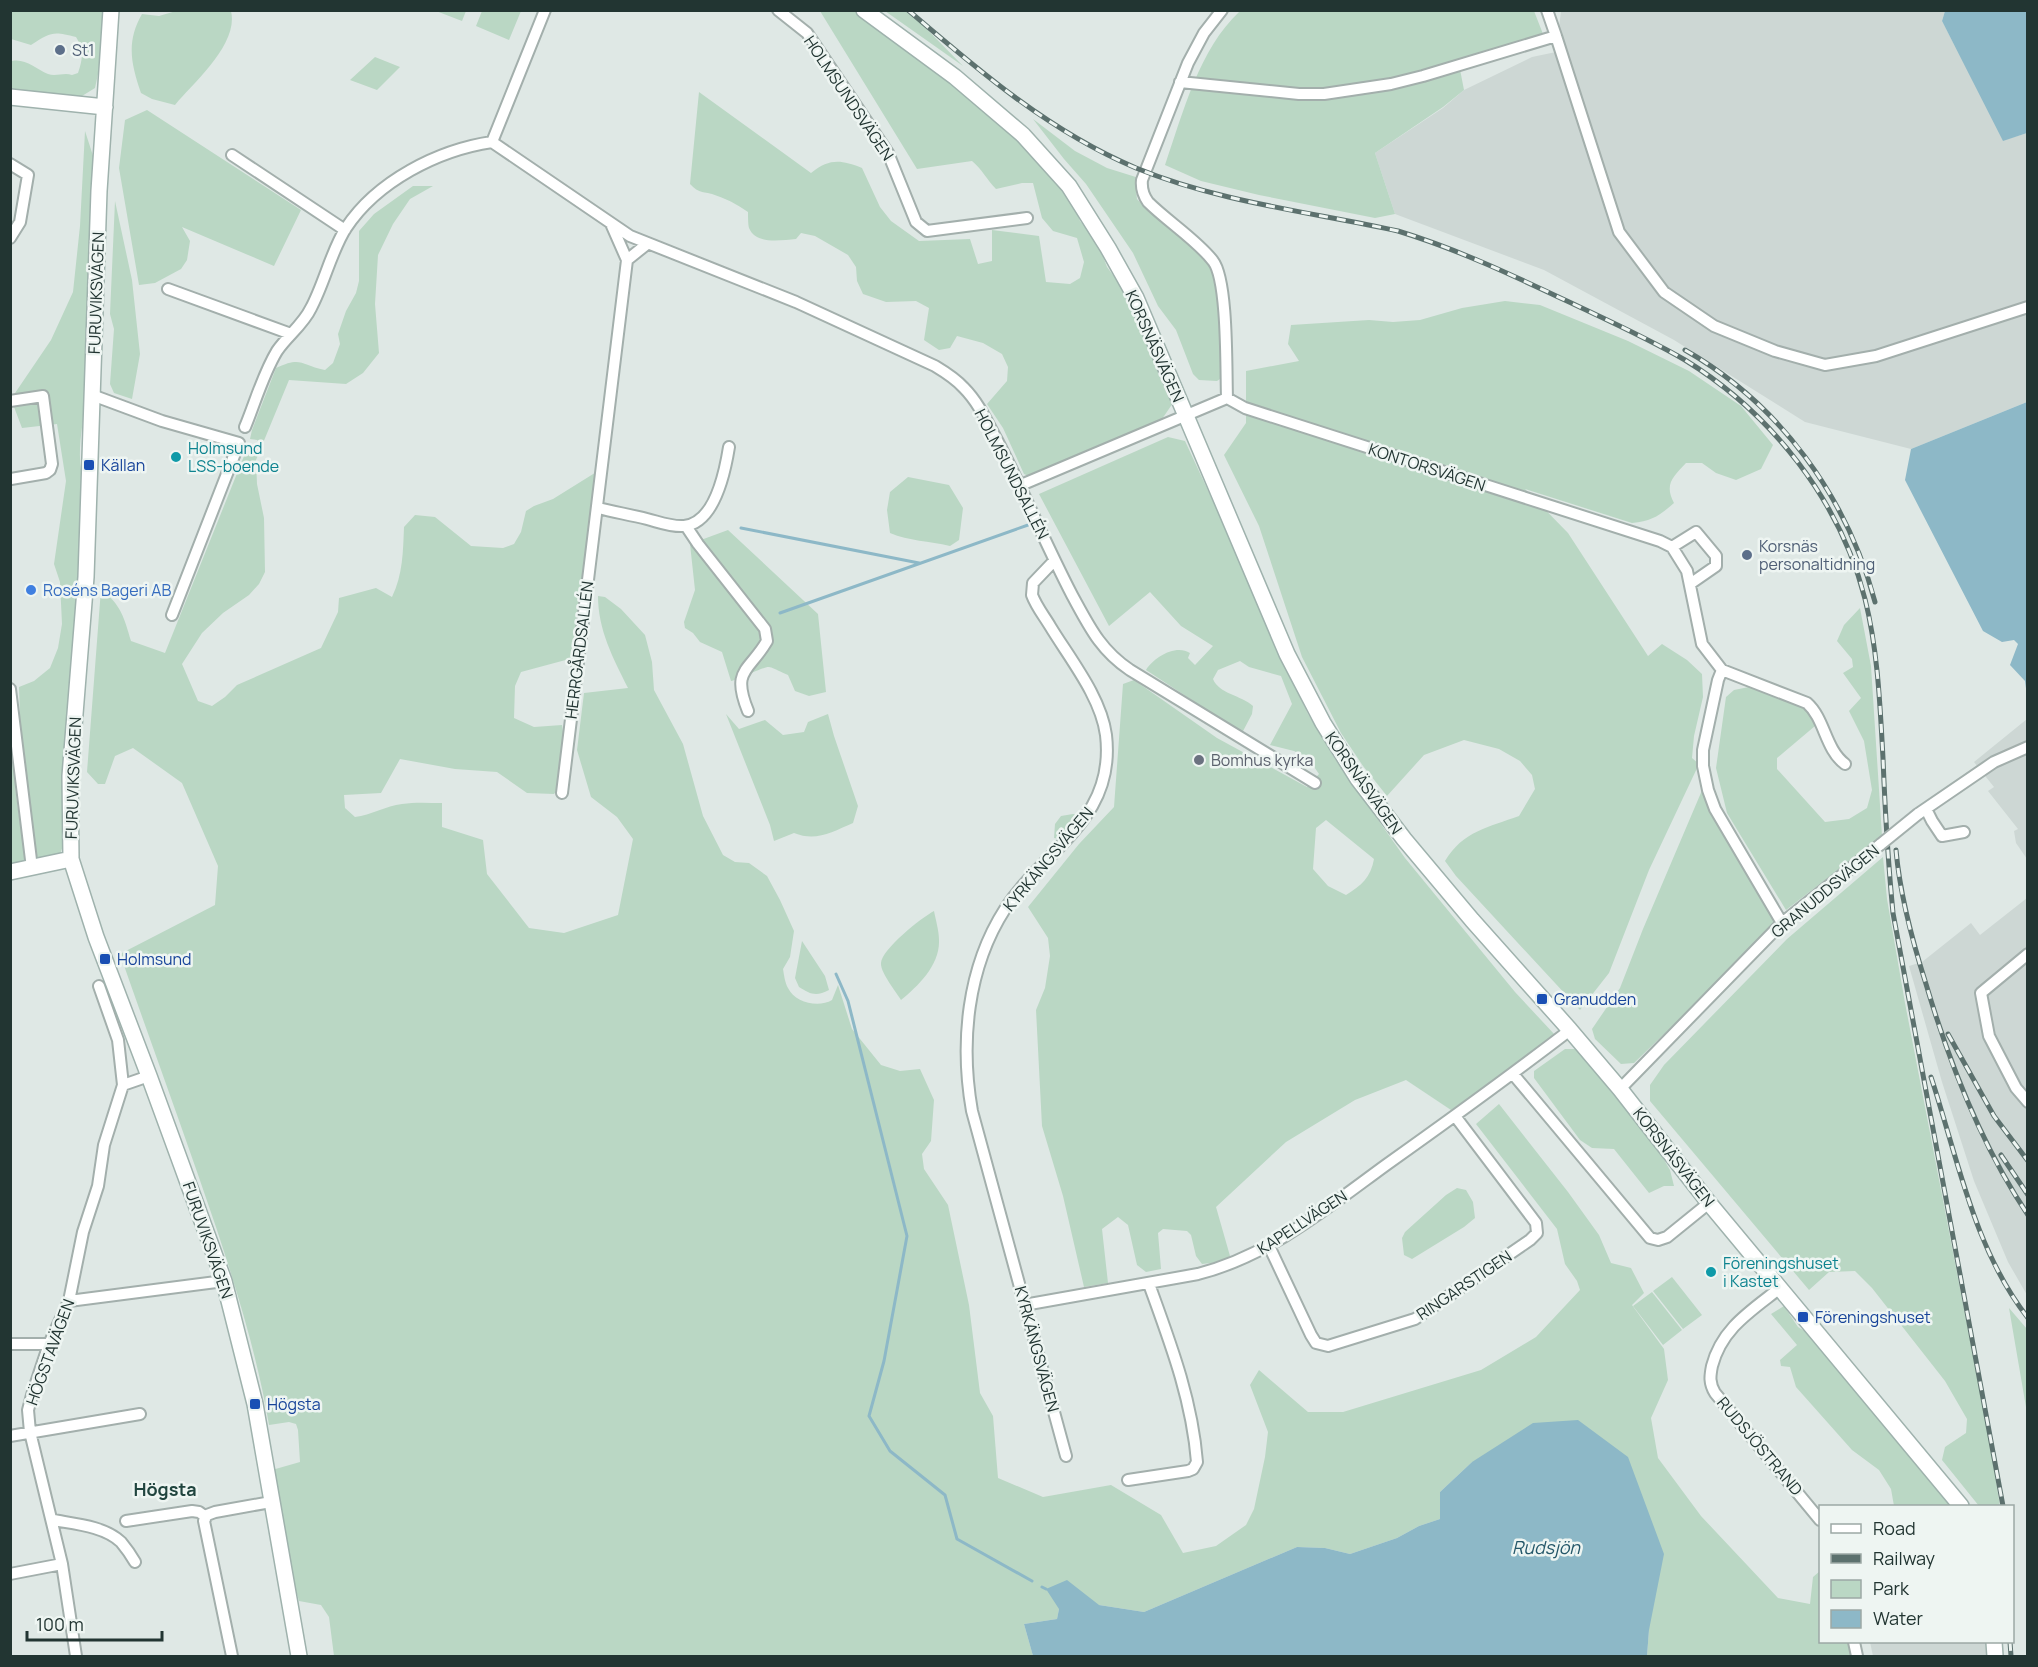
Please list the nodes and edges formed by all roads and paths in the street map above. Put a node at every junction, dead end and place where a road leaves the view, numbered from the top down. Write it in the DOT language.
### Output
graph roads {
  1 [pos="111,10"];
  2 [pos="545,10"];
  3 [pos="778,10"];
  4 [pos="864,10"];
  5 [pos="1222,10"];
  6 [pos="1547,10"];
  7 [pos="1556,36"];
  8 [pos="1180,82"];
  9 [pos="10,97"];
  10 [pos="105,107"];
  11 [pos="492,142"];
  12 [pos="232,155"];
  13 [pos="10,164"];
  14 [pos="1027,218"];
  15 [pos="612,225"];
  16 [pos="345,230"];
  17 [pos="10,238"];
  18 [pos="647,244"];
  19 [pos="627,260"];
  20 [pos="168,289"];
  21 [pos="2028,307"];
  22 [pos="291,334"];
  23 [pos="92,395"];
  24 [pos="1227,398"];
  25 [pos="10,401"];
  26 [pos="1185,415"];
  27 [pos="245,427"];
  28 [pos="729,447"];
  29 [pos="11,478"];
  30 [pos="1021,485"];
  31 [pos="598,508"];
  32 [pos="686,526"];
  33 [pos="1672,547"];
  34 [pos="1054,561"];
  35 [pos="1690,584"];
  36 [pos="172,615"];
  37 [pos="1722,670"];
  38 [pos="10,688"];
  39 [pos="748,711"];
  40 [pos="2028,747"];
  41 [pos="1845,764"];
  42 [pos="1315,783"];
  43 [pos="562,793"];
  44 [pos="1922,812"];
  45 [pos="1964,832"];
  46 [pos="71,859"];
  47 [pos="32,868"];
  48 [pos="10,872"];
  49 [pos="1782,923"];
  50 [pos="2028,954"];
  51 [pos="99,986"];
  52 [pos="1570,1030"];
  53 [pos="1513,1074"];
  54 [pos="149,1076"];
  55 [pos="123,1085"];
  56 [pos="1620,1089"];
  57 [pos="2028,1102"];
  58 [pos="1455,1116"];
  59 [pos="1709,1203"];
  60 [pos="1269,1246"];
  61 [pos="224,1281"];
  62 [pos="1149,1284"];
  63 [pos="1780,1288"];
  64 [pos="69,1301"];
  65 [pos="1024,1305"];
  66 [pos="10,1344"];
  67 [pos="49,1344"];
  68 [pos="140,1414"];
  69 [pos="30,1432"];
  70 [pos="10,1436"];
  71 [pos="1066,1456"];
  72 [pos="1128,1480"];
  73 [pos="271,1502"];
  74 [pos="1960,1505"];
  75 [pos="206,1517"];
  76 [pos="1819,1518"];
  77 [pos="53,1520"];
  78 [pos="126,1521"];
  79 [pos="135,1562"];
  80 [pos="62,1564"];
  81 [pos="10,1574"];
  82 [pos="76,1656"];
  83 [pos="232,1656"];
  84 [pos="299,1656"];
  1 -- 10 [label="street, FURUVIKSVÄGEN"];
  2 -- 11 [label="street"];
  3 -- 14 [label="street, HOLMSUNDSVÄGEN"];
  4 -- 26 [label="street, KORSNÄSVÄGEN"];
  5 -- 8 [label="street"];
  6 -- 7 [label="street"];
  7 -- 8 [label="street"];
  7 -- 21 [label="street"];
  8 -- 24 [label="street"];
  9 -- 10 [label="street"];
  10 -- 23 [label="street, FURUVIKSVÄGEN"];
  11 -- 15 [label="street, HOLMSUNDSALLÉN"];
  11 -- 16 [label="street"];
  12 -- 16 [label="street"];
  13 -- 17 [label="street"];
  15 -- 18 [label="street, HOLMSUNDSALLÉN"];
  15 -- 19 [label="street"];
  16 -- 22 [label="street"];
  18 -- 19 [label="street"];
  18 -- 30 [label="street, HOLMSUNDSALLÉN"];
  19 -- 31 [label="street, HERRGÅRDSALLÉN"];
  20 -- 22 [label="street"];
  22 -- 27 [label="street"];
  23 -- 36 [label="street"];
  23 -- 46 [label="street, FURUVIKSVÄGEN"];
  24 -- 26 [label="street"];
  24 -- 33 [label="street, KONTORSVÄGEN"];
  25 -- 29 [label="street"];
  26 -- 30 [label="street"];
  26 -- 52 [label="street, KORSNÄSVÄGEN"];
  28 -- 32 [label="street"];
  30 -- 34 [label="street, HOLMSUNDSALLÉN"];
  31 -- 32 [label="street"];
  31 -- 43 [label="street, HERRGÅRDSALLÉN"];
  32 -- 39 [label="street"];
  33 -- 35 [label="street"];
  33 -- 35 [label="street"];
  34 -- 42 [label="street, HOLMSUNDSALLÉN"];
  34 -- 65 [label="street, KYRKÄNGSVÄGEN"];
  35 -- 37 [label="street"];
  37 -- 41 [label="street"];
  37 -- 49 [label="street"];
  38 -- 47 [label="street"];
  40 -- 44 [label="street, GRANUDDSVÄGEN"];
  44 -- 45 [label="street"];
  44 -- 49 [label="street, GRANUDDSVÄGEN, bridge"];
  46 -- 47 [label="street"];
  46 -- 54 [label="street, FURUVIKSVÄGEN"];
  47 -- 48 [label="street"];
  49 -- 56 [label="street, GRANUDDSVÄGEN"];
  50 -- 57 [label="street"];
  51 -- 55 [label="street, HÖGSTAVÄGEN"];
  52 -- 53 [label="street, KAPELLVÄGEN"];
  52 -- 56 [label="street, KORSNÄSVÄGEN"];
  53 -- 58 [label="street, KAPELLVÄGEN"];
  53 -- 59 [label="street"];
  54 -- 55 [label="street"];
  54 -- 61 [label="street, FURUVIKSVÄGEN"];
  55 -- 64 [label="street, HÖGSTAVÄGEN"];
  56 -- 59 [label="street, KORSNÄSVÄGEN"];
  58 -- 60 [label="street, KAPELLVÄGEN"];
  58 -- 60 [label="street, RINGARSTIGEN"];
  59 -- 63 [label="street, KORSNÄSVÄGEN"];
  60 -- 62 [label="street, KAPELLVÄGEN"];
  61 -- 64 [label="street"];
  61 -- 73 [label="street, FURUVIKSVÄGEN"];
  62 -- 65 [label="street, KAPELLVÄGEN"];
  62 -- 72 [label="street"];
  63 -- 74 [label="street, KORSNÄSVÄGEN"];
  63 -- 76 [label="street, RUDSJÖSTRAND"];
  64 -- 67 [label="street, HÖGSTAVÄGEN"];
  65 -- 71 [label="street, KYRKÄNGSVÄGEN"];
  66 -- 67 [label="street"];
  67 -- 69 [label="street, HÖGSTAVÄGEN"];
  68 -- 69 [label="street"];
  69 -- 70 [label="street"];
  69 -- 77 [label="street, HÖGSTAVÄGEN"];
  73 -- 75 [label="street"];
  73 -- 84 [label="street, FURUVIKSVÄGEN"];
  75 -- 78 [label="street"];
  75 -- 83 [label="street"];
  77 -- 79 [label="street"];
  77 -- 80 [label="street, HÖGSTAVÄGEN"];
  80 -- 81 [label="street"];
  80 -- 82 [label="street, HÖGSTAVÄGEN"];
}
